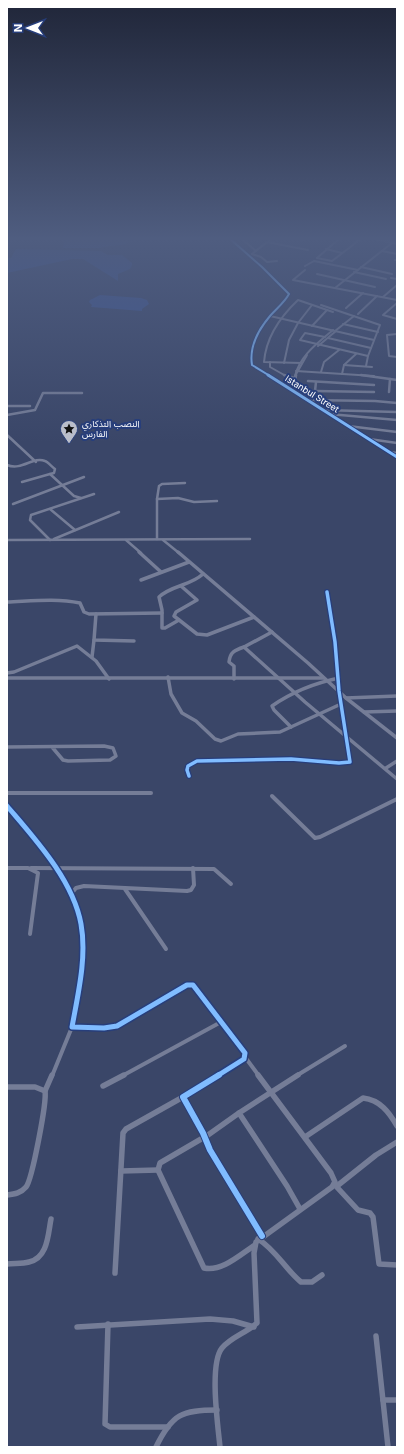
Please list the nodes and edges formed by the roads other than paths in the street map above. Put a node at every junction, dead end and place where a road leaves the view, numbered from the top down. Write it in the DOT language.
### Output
graph roads {
  1 [pos="279,306"];
  2 [pos="292,306"];
  3 [pos="311,306"];
  4 [pos="315,306"];
  5 [pos="325,306"];
  6 [pos="348,306"];
  7 [pos="367,306"];
  8 [pos="394,306"];
  9 [pos="346,308"];
  10 [pos="327,310"];
  11 [pos="333,312"];
  12 [pos="358,314"];
  13 [pos="270,316"];
  14 [pos="354,316"];
  15 [pos="281,319"];
  16 [pos="397,319"];
  17 [pos="298,323"];
  18 [pos="343,324"];
  19 [pos="312,326"];
  20 [pos="334,331"];
  21 [pos="378,332"];
  22 [pos="397,334"];
  23 [pos="326,338"];
  24 [pos="374,340"];
  25 [pos="318,345"];
  26 [pos="371,348"];
  27 [pos="339,350"];
  28 [pos="356,354"];
  29 [pos="368,356"];
  30 [pos="397,357"];
  31 [pos="270,362"];
  32 [pos="284,363"];
  33 [pos="300,363"];
  34 [pos="344,365"];
  35 [pos="366,366"];
  36 [pos="372,367"];
  37 [pos="298,371"];
  38 [pos="321,372"];
  39 [pos="342,374"];
  40 [pos="294,378"];
  41 [pos="331,378"];
  42 [pos="390,379"];
  43 [pos="397,380"];
  44 [pos="308,381"];
  45 [pos="316,382"];
  46 [pos="331,382"];
  47 [pos="364,384"];
  48 [pos="374,385"];
  49 [pos="293,386"];
  50 [pos="286,387"];
  51 [pos="315,391"];
  52 [pos="82,392"];
  53 [pos="294,392"];
  54 [pos="364,392"];
  55 [pos="374,392"];
  56 [pos="389,392"];
  57 [pos="307,400"];
  58 [pos="314,400"];
  59 [pos="397,403"];
  60 [pos="7,406"];
  61 [pos="30,406"];
  62 [pos="322,410"];
  63 [pos="397,412"];
  64 [pos="328,414"];
  65 [pos="7,415"];
  66 [pos="397,420"];
  67 [pos="348,426"];
  68 [pos="397,432"];
  69 [pos="7,435"];
  70 [pos="11,438"];
  71 [pos="368,439"];
  72 [pos="7,440"];
  73 [pos="397,443"];
  74 [pos="389,452"];
  75 [pos="397,453"];
  76 [pos="397,457"];
  77 [pos="36,462"];
  78 [pos="7,465"];
  79 [pos="50,474"];
  80 [pos="84,477"];
  81 [pos="22,482"];
  82 [pos="185,483"];
  83 [pos="62,485"];
  84 [pos="94,494"];
  85 [pos="74,496"];
  86 [pos="82,498"];
  87 [pos="157,499"];
  88 [pos="218,501"];
  89 [pos="70,502"];
  90 [pos="13,504"];
  91 [pos="50,509"];
  92 [pos="119,512"];
  93 [pos="75,530"];
  94 [pos="157,539"];
  95 [pos="250,539"];
  96 [pos="7,540"];
  97 [pos="50,540"];
  98 [pos="126,540"];
  99 [pos="163,540"];
  100 [pos="189,562"];
  101 [pos="161,572"];
  102 [pos="203,574"];
  103 [pos="141,580"];
  104 [pos="181,586"];
  105 [pos="327,592"];
  106 [pos="7,602"];
  107 [pos="96,614"];
  108 [pos="162,614"];
  109 [pos="254,617"];
  110 [pos="179,620"];
  111 [pos="272,632"];
  112 [pos="94,640"];
  113 [pos="134,641"];
  114 [pos="244,647"];
  115 [pos="92,657"];
  116 [pos="7,673"];
  117 [pos="7,678"];
  118 [pos="168,678"];
  119 [pos="339,678"];
  120 [pos="109,679"];
  121 [pos="234,679"];
  122 [pos="280,679"];
  123 [pos="325,679"];
  124 [pos="339,692"];
  125 [pos="295,693"];
  126 [pos="397,696"];
  127 [pos="346,698"];
  128 [pos="341,704"];
  129 [pos="397,711"];
  130 [pos="364,712"];
  131 [pos="319,714"];
  132 [pos="291,727"];
  133 [pos="397,734"];
  134 [pos="392,735"];
  135 [pos="347,738"];
  136 [pos="397,738"];
  137 [pos="7,747"];
  138 [pos="52,747"];
  139 [pos="397,761"];
  140 [pos="386,768"];
  141 [pos="189,776"];
  142 [pos="397,779"];
  143 [pos="7,793"];
  144 [pos="151,793"];
  145 [pos="272,796"];
  146 [pos="397,799"];
  147 [pos="7,806"];
  148 [pos="7,868"];
  149 [pos="31,868"];
  150 [pos="55,868"];
  151 [pos="193,868"];
  152 [pos="231,884"];
  153 [pos="125,888"];
  154 [pos="71,894"];
  155 [pos="30,934"];
  156 [pos="166,949"];
  157 [pos="221,1022"];
  158 [pos="72,1027"];
  159 [pos="345,1046"];
  160 [pos="245,1057"];
  161 [pos="103,1086"];
  162 [pos="7,1087"];
  163 [pos="45,1091"];
  164 [pos="271,1091"];
  165 [pos="183,1097"];
  166 [pos="239,1113"];
  167 [pos="397,1126"];
  168 [pos="205,1137"];
  169 [pos="305,1137"];
  170 [pos="397,1142"];
  171 [pos="158,1170"];
  172 [pos="121,1171"];
  173 [pos="336,1185"];
  174 [pos="7,1195"];
  175 [pos="300,1209"];
  176 [pos="51,1219"];
  177 [pos="260,1237"];
  178 [pos="255,1245"];
  179 [pos="7,1264"];
  180 [pos="397,1265"];
  181 [pos="115,1273"];
  182 [pos="322,1275"];
  183 [pos="108,1324"];
  184 [pos="76,1327"];
  185 [pos="254,1327"];
  186 [pos="376,1336"];
  187 [pos="383,1400"];
  188 [pos="397,1400"];
  189 [pos="218,1410"];
  190 [pos="168,1427"];
  191 [pos="156,1447"];
  192 [pos="220,1447"];
  193 [pos="388,1447"];
  1 -- 13 [label="street"];
  2 -- 15 [label="street"];
  3 -- 17 [label="street"];
  4 -- 10 [label="street"];
  5 -- 14 [label="street"];
  6 -- 9 [label="street"];
  7 -- 12 [label="street"];
  8 -- 16 [label="street"];
  10 -- 11 [label="street"];
  10 -- 19 [label="street"];
  13 -- 15 [label="street"];
  13 -- 50 [label="street, Istanbul Street"];
  14 -- 18 [label="street"];
  14 -- 21 [label="street"];
  15 -- 17 [label="street"];
  15 -- 31 [label="street"];
  17 -- 19 [label="street"];
  17 -- 32 [label="street"];
  18 -- 20 [label="street"];
  18 -- 21 [label="street"];
  19 -- 20 [label="street"];
  20 -- 23 [label="street"];
  20 -- 24 [label="street"];
  21 -- 24 [label="street"];
  22 -- 30 [label="street"];
  23 -- 25 [label="street"];
  23 -- 25 [label="street"];
  23 -- 26 [label="street"];
  24 -- 26 [label="street"];
  25 -- 27 [label="street"];
  25 -- 33 [label="street"];
  26 -- 29 [label="street"];
  27 -- 28 [label="street"];
  27 -- 38 [label="street"];
  28 -- 29 [label="street"];
  28 -- 34 [label="street"];
  29 -- 35 [label="street"];
  31 -- 32 [label="street"];
  31 -- 40 [label="street"];
  32 -- 33 [label="street"];
  33 -- 37 [label="street"];
  34 -- 35 [label="street"];
  34 -- 39 [label="street"];
  35 -- 36 [label="street"];
  37 -- 38 [label="street"];
  37 -- 40 [label="street"];
  38 -- 39 [label="street"];
  39 -- 42 [label="street"];
  40 -- 49 [label="street"];
  41 -- 46 [label="street"];
  42 -- 43 [label="street"];
  42 -- 56 [label="street"];
  44 -- 45 [label="street"];
  45 -- 46 [label="street"];
  45 -- 51 [label="street"];
  46 -- 47 [label="street"];
  47 -- 48 [label="street"];
  47 -- 54 [label="street"];
  49 -- 50 [label="street"];
  49 -- 53 [label="street"];
  50 -- 53 [label="street, Istanbul Street"];
  51 -- 54 [label="street"];
  51 -- 58 [label="street"];
  52 -- 65 [label="street"];
  53 -- 57 [label="street, Istanbul Street"];
  54 -- 55 [label="street"];
  57 -- 58 [label="street"];
  57 -- 62 [label="street, Istanbul Street"];
  58 -- 59 [label="street"];
  60 -- 61 [label="street"];
  62 -- 63 [label="street"];
  62 -- 64 [label="street, Istanbul Street"];
  64 -- 66 [label="street"];
  64 -- 67 [label="street, Istanbul Street"];
  67 -- 68 [label="street"];
  67 -- 71 [label="street, Istanbul Street"];
  69 -- 70 [label="street"];
  70 -- 72 [label="street"];
  70 -- 77 [label="street"];
  71 -- 73 [label="street"];
  71 -- 74 [label="street, Istanbul Street"];
  74 -- 75 [label="street"];
  74 -- 76 [label="street, Istanbul Street"];
  77 -- 78 [label="street"];
  77 -- 79 [label="street"];
  79 -- 81 [label="street"];
  79 -- 83 [label="street"];
  80 -- 83 [label="street"];
  82 -- 87 [label="street"];
  83 -- 85 [label="street"];
  83 -- 90 [label="street"];
  84 -- 86 [label="street"];
  85 -- 86 [label="street"];
  85 -- 89 [label="street"];
  86 -- 89 [label="street"];
  87 -- 88 [label="street"];
  87 -- 94 [label="street"];
  89 -- 91 [label="street"];
  91 -- 93 [label="street"];
  91 -- 97 [label="street"];
  92 -- 93 [label="street"];
  93 -- 97 [label="street"];
  94 -- 98 [label="street"];
  94 -- 99 [label="street"];
  95 -- 99 [label="street"];
  96 -- 97 [label="street"];
  97 -- 98 [label="street"];
  98 -- 101 [label="street"];
  99 -- 100 [label="street"];
  100 -- 101 [label="street"];
  100 -- 102 [label="street"];
  101 -- 103 [label="street"];
  102 -- 104 [label="street"];
  102 -- 109 [label="street"];
  104 -- 108 [label="street"];
  104 -- 110 [label="street"];
  105 -- 119 [label="street"];
  106 -- 107 [label="street"];
  107 -- 108 [label="street"];
  107 -- 112 [label="street"];
  108 -- 110 [label="street"];
  109 -- 110 [label="street"];
  109 -- 111 [label="street"];
  111 -- 114 [label="street"];
  111 -- 123 [label="street"];
  112 -- 113 [label="street"];
  112 -- 115 [label="street"];
  114 -- 121 [label="street"];
  114 -- 122 [label="street"];
  115 -- 116 [label="street"];
  115 -- 120 [label="street"];
  117 -- 120 [label="street"];
  118 -- 120 [label="street"];
  118 -- 121 [label="street"];
  118 -- 132 [label="street"];
  119 -- 123 [label="street"];
  119 -- 124 [label="street"];
  121 -- 122 [label="street"];
  122 -- 123 [label="street"];
  122 -- 125 [label="street"];
  123 -- 124 [label="street"];
  123 -- 125 [label="street"];
  124 -- 127 [label="street"];
  124 -- 128 [label="street"];
  125 -- 131 [label="street"];
  125 -- 132 [label="street"];
  126 -- 127 [label="street"];
  127 -- 130 [label="street"];
  128 -- 131 [label="street"];
  128 -- 135 [label="street"];
  129 -- 130 [label="street"];
  130 -- 134 [label="street"];
  131 -- 132 [label="street"];
  131 -- 135 [label="street"];
  133 -- 134 [label="street"];
  134 -- 136 [label="street"];
  135 -- 140 [label="street"];
  135 -- 141 [label="street"];
  137 -- 138 [label="street"];
  138 -- 138 [label="street"];
  139 -- 140 [label="street"];
  140 -- 142 [label="street"];
  143 -- 144 [label="street"];
  145 -- 146 [label="street"];
  147 -- 150 [label="street"];
  148 -- 149 [label="street"];
  149 -- 150 [label="street"];
  149 -- 155 [label="street"];
  150 -- 151 [label="street"];
  150 -- 154 [label="street"];
  151 -- 152 [label="street"];
  151 -- 153 [label="street"];
  153 -- 154 [label="street"];
  153 -- 156 [label="street"];
  154 -- 158 [label="street"];
  157 -- 158 [label="street"];
  157 -- 160 [label="street"];
  157 -- 161 [label="street"];
  158 -- 163 [label="street"];
  159 -- 164 [label="street"];
  160 -- 164 [label="street"];
  160 -- 165 [label="street"];
  162 -- 163 [label="street"];
  163 -- 174 [label="street"];
  164 -- 166 [label="street"];
  164 -- 169 [label="street"];
  165 -- 168 [label="street"];
  165 -- 172 [label="street"];
  166 -- 168 [label="street"];
  166 -- 175 [label="street"];
  167 -- 169 [label="street"];
  168 -- 171 [label="street"];
  168 -- 177 [label="street"];
  169 -- 173 [label="street"];
  170 -- 173 [label="street"];
  171 -- 172 [label="street"];
  171 -- 178 [label="street"];
  172 -- 181 [label="street"];
  173 -- 175 [label="street"];
  173 -- 180 [label="street"];
  175 -- 177 [label="street"];
  176 -- 179 [label="street"];
  177 -- 178 [label="street"];
  177 -- 182 [label="street"];
  178 -- 185 [label="street"];
  183 -- 184 [label="street"];
  183 -- 185 [label="street"];
  183 -- 190 [label="street"];
  185 -- 189 [label="street"];
  186 -- 187 [label="street"];
  187 -- 188 [label="street"];
  187 -- 193 [label="street"];
  189 -- 190 [label="street"];
  189 -- 192 [label="street"];
  190 -- 191 [label="street"];
}
